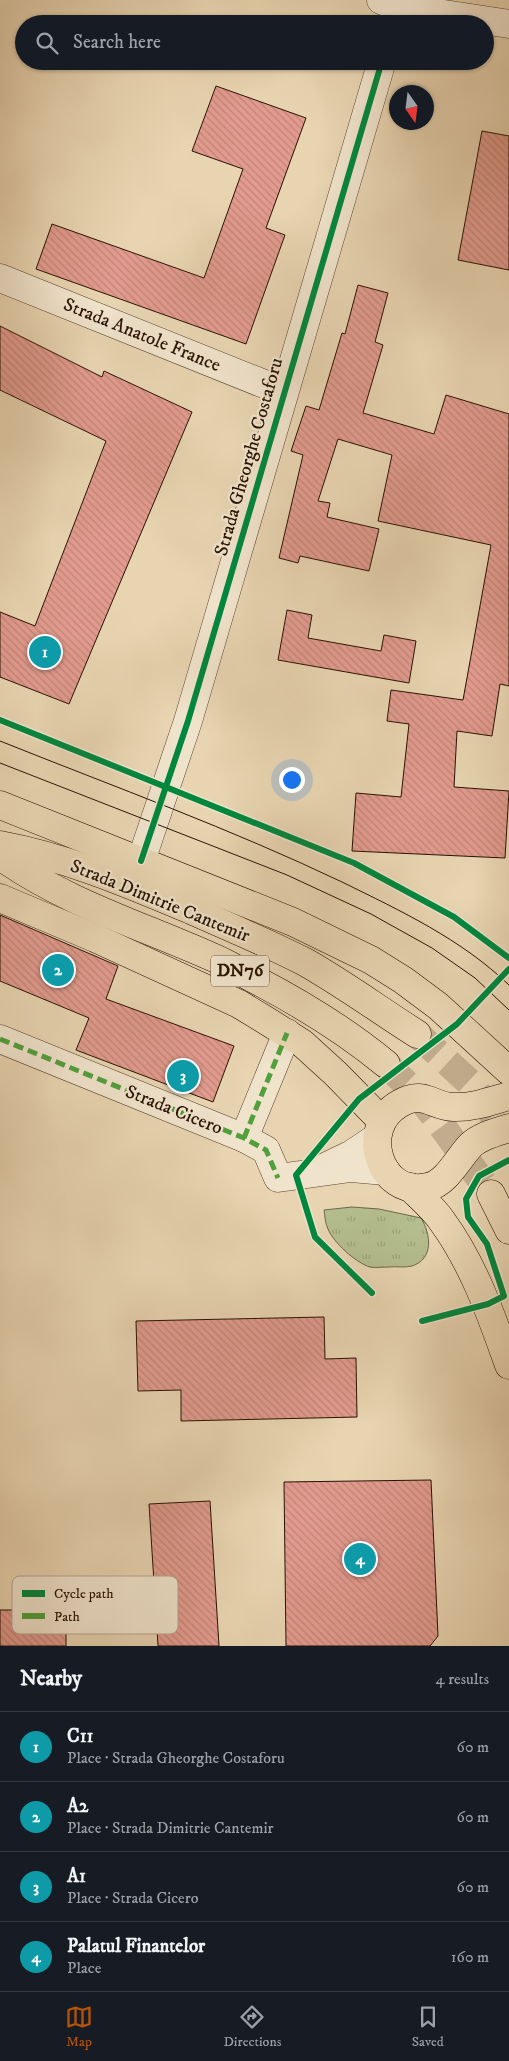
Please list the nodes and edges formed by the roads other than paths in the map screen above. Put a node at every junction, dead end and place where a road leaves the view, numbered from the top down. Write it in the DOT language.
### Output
graph roads {
  1 [pos="393,8"];
  2 [pos="444,15"];
  3 [pos="494,22"];
  4 [pos="509,24"];
  5 [pos="379,70"];
  6 [pos="0,278"];
  7 [pos="284,392"];
  8 [pos="0,805"];
  9 [pos="0,845"];
  10 [pos="0,856"];
  11 [pos="141,861"];
  12 [pos="0,898"];
  13 [pos="286,1033"];
  14 [pos="417,1034"];
  15 [pos="0,1039"];
  16 [pos="386,1064"];
  17 [pos="509,1071"];
  18 [pos="509,1096"];
  19 [pos="509,1128"];
  20 [pos="379,1129"];
  21 [pos="244,1138"];
  22 [pos="386,1171"];
  23 [pos="315,1172"];
  24 [pos="410,1188"];
  25 [pos="490,1194"];
  26 [pos="509,1230"];
  27 [pos="509,1365"];
  1 -- 2 [label="street"];
  3 -- 4 [label="street"];
  5 -- 7 [label="street, Strada Gheorghe Costaforu"];
  6 -- 7 [label="street, Strada Anatole France"];
  7 -- 11 [label="street, Strada Gheorghe Costaforu"];
  8 -- 11 [label="main road"];
  9 -- 14 [label="main road, Strada Dimitrie Cantemir"];
  10 -- 16 [label="main road, Strada Dimitrie Cantemir / DN76"];
  11 -- 17 [label="main road"];
  12 -- 13 [label="main road"];
  13 -- 20 [label="main road"];
  13 -- 21 [label="street, Strada Cicero"];
  15 -- 21 [label="street, Strada Cicero"];
  18 -- 20 [label="main road"];
  19 -- 24 [label="main road"];
  20 -- 22 [label="main road"];
  20 -- 23 [label="street"];
  21 -- 23 [label="street"];
  22 -- 23 [label="street"];
  22 -- 24 [label="main road"];
  24 -- 27 [label="main road"];
  25 -- 26 [label="main road"];
}
